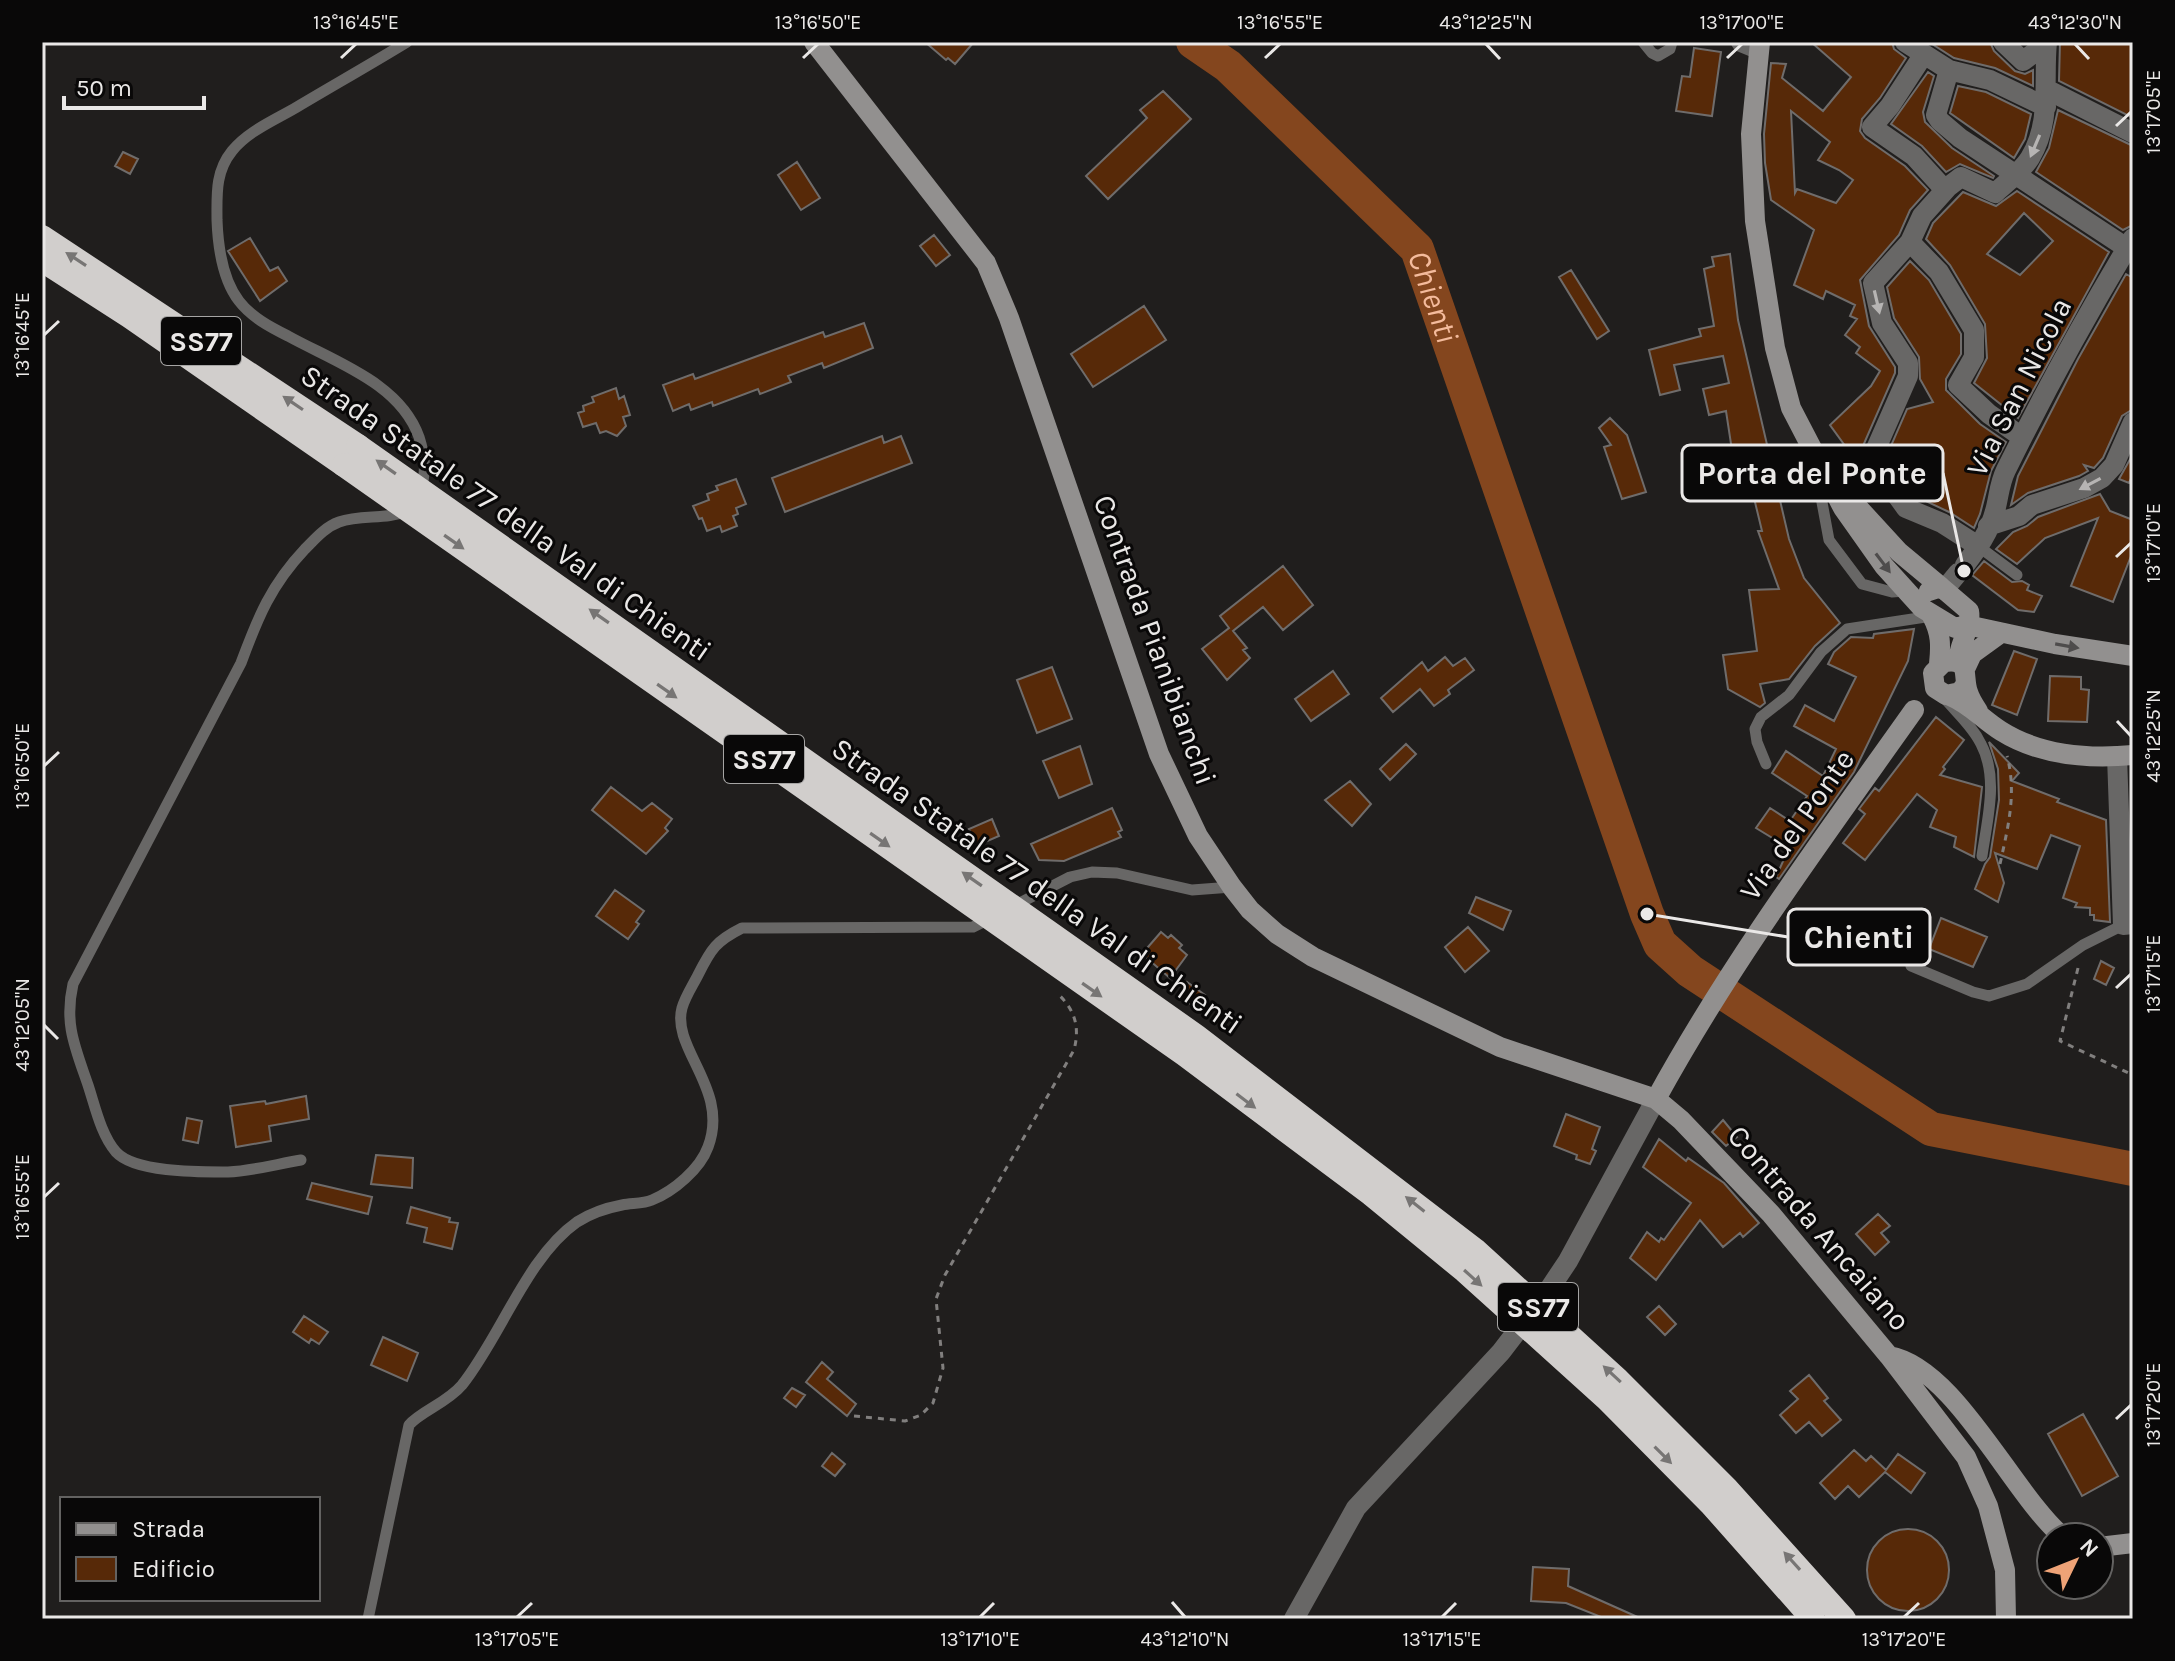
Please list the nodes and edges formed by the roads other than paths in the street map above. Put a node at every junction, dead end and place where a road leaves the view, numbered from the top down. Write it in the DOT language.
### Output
graph roads {
  1 [pos="407,42"];
  2 [pos="814,42"];
  3 [pos="1643,42"];
  4 [pos="1672,42"];
  5 [pos="1905,42"];
  6 [pos="2047,42"];
  7 [pos="1753,44"];
  8 [pos="2006,46"];
  9 [pos="1924,54"];
  10 [pos="1949,70"];
  11 [pos="1990,80"];
  12 [pos="2046,98"];
  13 [pos="2133,133"];
  14 [pos="2015,174"];
  15 [pos="1945,190"];
  16 [pos="42,237"];
  17 [pos="1910,242"];
  18 [pos="2131,246"];
  19 [pos="42,260"];
  20 [pos="2133,422"];
  21 [pos="2022,437"];
  22 [pos="1812,450"];
  23 [pos="351,456"];
  24 [pos="1988,526"];
  25 [pos="1978,546"];
  26 [pos="2017,575"];
  27 [pos="1942,589"];
  28 [pos="1905,591"];
  29 [pos="1927,612"];
  30 [pos="1967,625"];
  31 [pos="2001,633"];
  32 [pos="2133,656"];
  33 [pos="1950,681"];
  34 [pos="2125,756"];
  35 [pos="1766,764"];
  36 [pos="1982,856"];
  37 [pos="1232,887"];
  38 [pos="2128,925"];
  39 [pos="1911,966"];
  40 [pos="1656,1099"];
  41 [pos="301,1160"];
  42 [pos="1889,1356"];
  43 [pos="2046,1521"];
  44 [pos="368,1619"];
  45 [pos="1294,1619"];
  46 [pos="1813,1619"];
  47 [pos="1844,1619"];
  48 [pos="2006,1619"];
  1 -- 41 [label="lane"];
  2 -- 37 [label="street, Contrada Pianibianchi"];
  3 -- 4 [label="lane"];
  5 -- 9 [label="street"];
  6 -- 8 [label="street"];
  6 -- 12 [label="street"];
  7 -- 22 [label="street"];
  8 -- 11 [label="street"];
  9 -- 10 [label="street"];
  9 -- 15 [label="street"];
  10 -- 11 [label="street"];
  10 -- 14 [label="street"];
  11 -- 12 [label="street"];
  12 -- 13 [label="street"];
  12 -- 14 [label="street, one-way"];
  14 -- 15 [label="street"];
  14 -- 18 [label="street"];
  15 -- 17 [label="street"];
  23 -- 16 [label="highway, Strada Statale 77 della Val di Chienti / SS77, one-way"];
  17 -- 21 [label="street"];
  17 -- 25 [label="street, one-way"];
  18 -- 21 [label="street, Via San Nicola"];
  19 -- 23 [label="highway, Strada Statale 77 della Val di Chienti / SS77"];
  20 -- 24 [label="street, one-way"];
  21 -- 24 [label="street, Via San Nicola"];
  22 -- 27 [label="street"];
  22 -- 28 [label="street, one-way"];
  22 -- 28 [label="lane"];
  23 -- 46 [label="highway, Strada Statale 77 della Val di Chienti / SS77, one-way, bridge"];
  47 -- 23 [label="highway, Strada Statale 77 della Val di Chienti / SS77, one-way, bridge"];
  24 -- 25 [label="street, Via San Nicola"];
  25 -- 26 [label="lane"];
  25 -- 27 [label="street, Via San Nicola"];
  27 -- 29 [label="street"];
  27 -- 30 [label="street"];
  28 -- 29 [label="street"];
  29 -- 30 [label="street"];
  29 -- 33 [label="street"];
  29 -- 35 [label="lane"];
  30 -- 31 [label="street"];
  30 -- 33 [label="street, Via del Ponte"];
  31 -- 32 [label="street, one-way"];
  31 -- 33 [label="street, Via del Ponte"];
  33 -- 34 [label="street"];
  33 -- 36 [label="lane"];
  33 -- 40 [label="street, Via del Ponte"];
  34 -- 38 [label="street"];
  37 -- 40 [label="street, Contrada Pianibianchi"];
  37 -- 44 [label="lane"];
  38 -- 39 [label="lane"];
  40 -- 42 [label="street, Contrada Ancaiano"];
  40 -- 45 [label="street"];
  42 -- 43 [label="street, Contrada Ancaiano"];
  42 -- 48 [label="street"];
}
